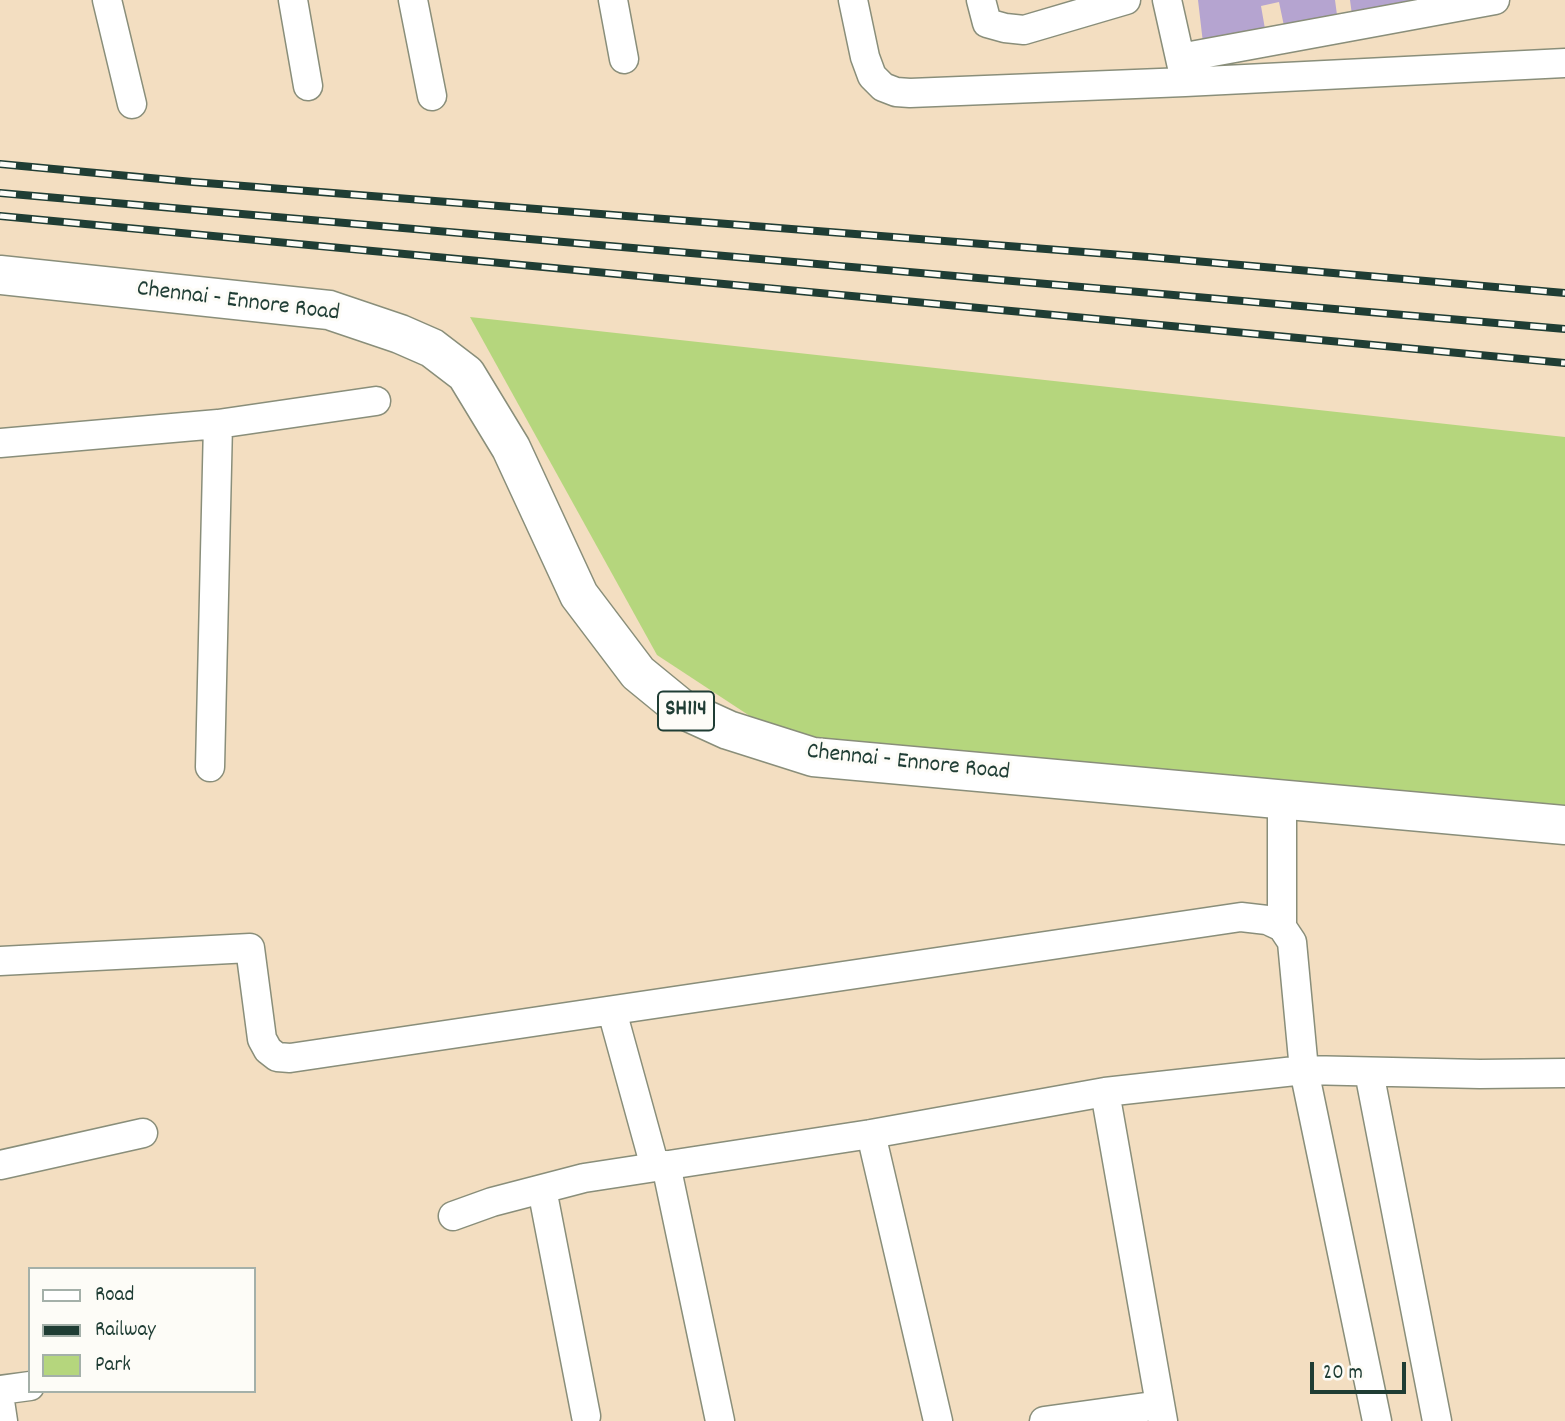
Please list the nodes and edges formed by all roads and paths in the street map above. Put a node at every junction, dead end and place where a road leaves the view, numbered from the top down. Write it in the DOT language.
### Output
graph roads {
  1 [pos="107,0"];
  2 [pos="293,0"];
  3 [pos="413,0"];
  4 [pos="612,0"];
  5 [pos="853,0"];
  6 [pos="981,0"];
  7 [pos="1126,0"];
  8 [pos="1167,0"];
  9 [pos="1494,0"];
  10 [pos="624,59"];
  11 [pos="1565,63"];
  12 [pos="1183,70"];
  13 [pos="307,86"];
  14 [pos="432,96"];
  15 [pos="132,104"];
  16 [pos="0,275"];
  17 [pos="376,401"];
  18 [pos="218,424"];
  19 [pos="0,443"];
  20 [pos="210,767"];
  21 [pos="1282,800"];
  22 [pos="1565,825"];
  23 [pos="1282,927"];
  24 [pos="0,961"];
  25 [pos="612,1011"];
  26 [pos="1304,1070"];
  27 [pos="1369,1072"];
  28 [pos="1565,1073"];
  29 [pos="1105,1092"];
  30 [pos="143,1133"];
  31 [pos="871,1134"];
  32 [pos="0,1165"];
  33 [pos="660,1166"];
  34 [pos="542,1189"];
  35 [pos="453,1216"];
  36 [pos="28,1386"];
  37 [pos="0,1390"];
  38 [pos="0,1401"];
  39 [pos="1162,1413"];
  40 [pos="586,1416"];
  41 [pos="4,1421"];
  42 [pos="720,1421"];
  43 [pos="937,1421"];
  44 [pos="1044,1421"];
  45 [pos="1377,1421"];
  46 [pos="1437,1421"];
  1 -- 15 [label="street"];
  2 -- 13 [label="street"];
  3 -- 14 [label="street"];
  4 -- 10 [label="street"];
  5 -- 12 [label="street"];
  6 -- 7 [label="street"];
  8 -- 12 [label="street"];
  9 -- 12 [label="street"];
  11 -- 12 [label="street"];
  16 -- 21 [label="main road, Chennai - Ennore Road / SH114"];
  17 -- 18 [label="street"];
  18 -- 19 [label="street"];
  18 -- 20 [label="street"];
  21 -- 22 [label="main road, Chennai - Ennore Road / SH114"];
  21 -- 23 [label="street"];
  23 -- 25 [label="street"];
  23 -- 26 [label="street"];
  24 -- 25 [label="street"];
  25 -- 33 [label="street"];
  26 -- 27 [label="street"];
  26 -- 29 [label="street"];
  26 -- 45 [label="street"];
  27 -- 28 [label="street"];
  27 -- 46 [label="street"];
  29 -- 31 [label="street"];
  29 -- 39 [label="street"];
  30 -- 32 [label="street"];
  31 -- 33 [label="street"];
  31 -- 43 [label="street"];
  33 -- 34 [label="street"];
  33 -- 42 [label="street"];
  34 -- 35 [label="street"];
  34 -- 40 [label="street"];
  36 -- 37 [label="street"];
  38 -- 41 [label="street"];
  39 -- 44 [label="street"];
}
